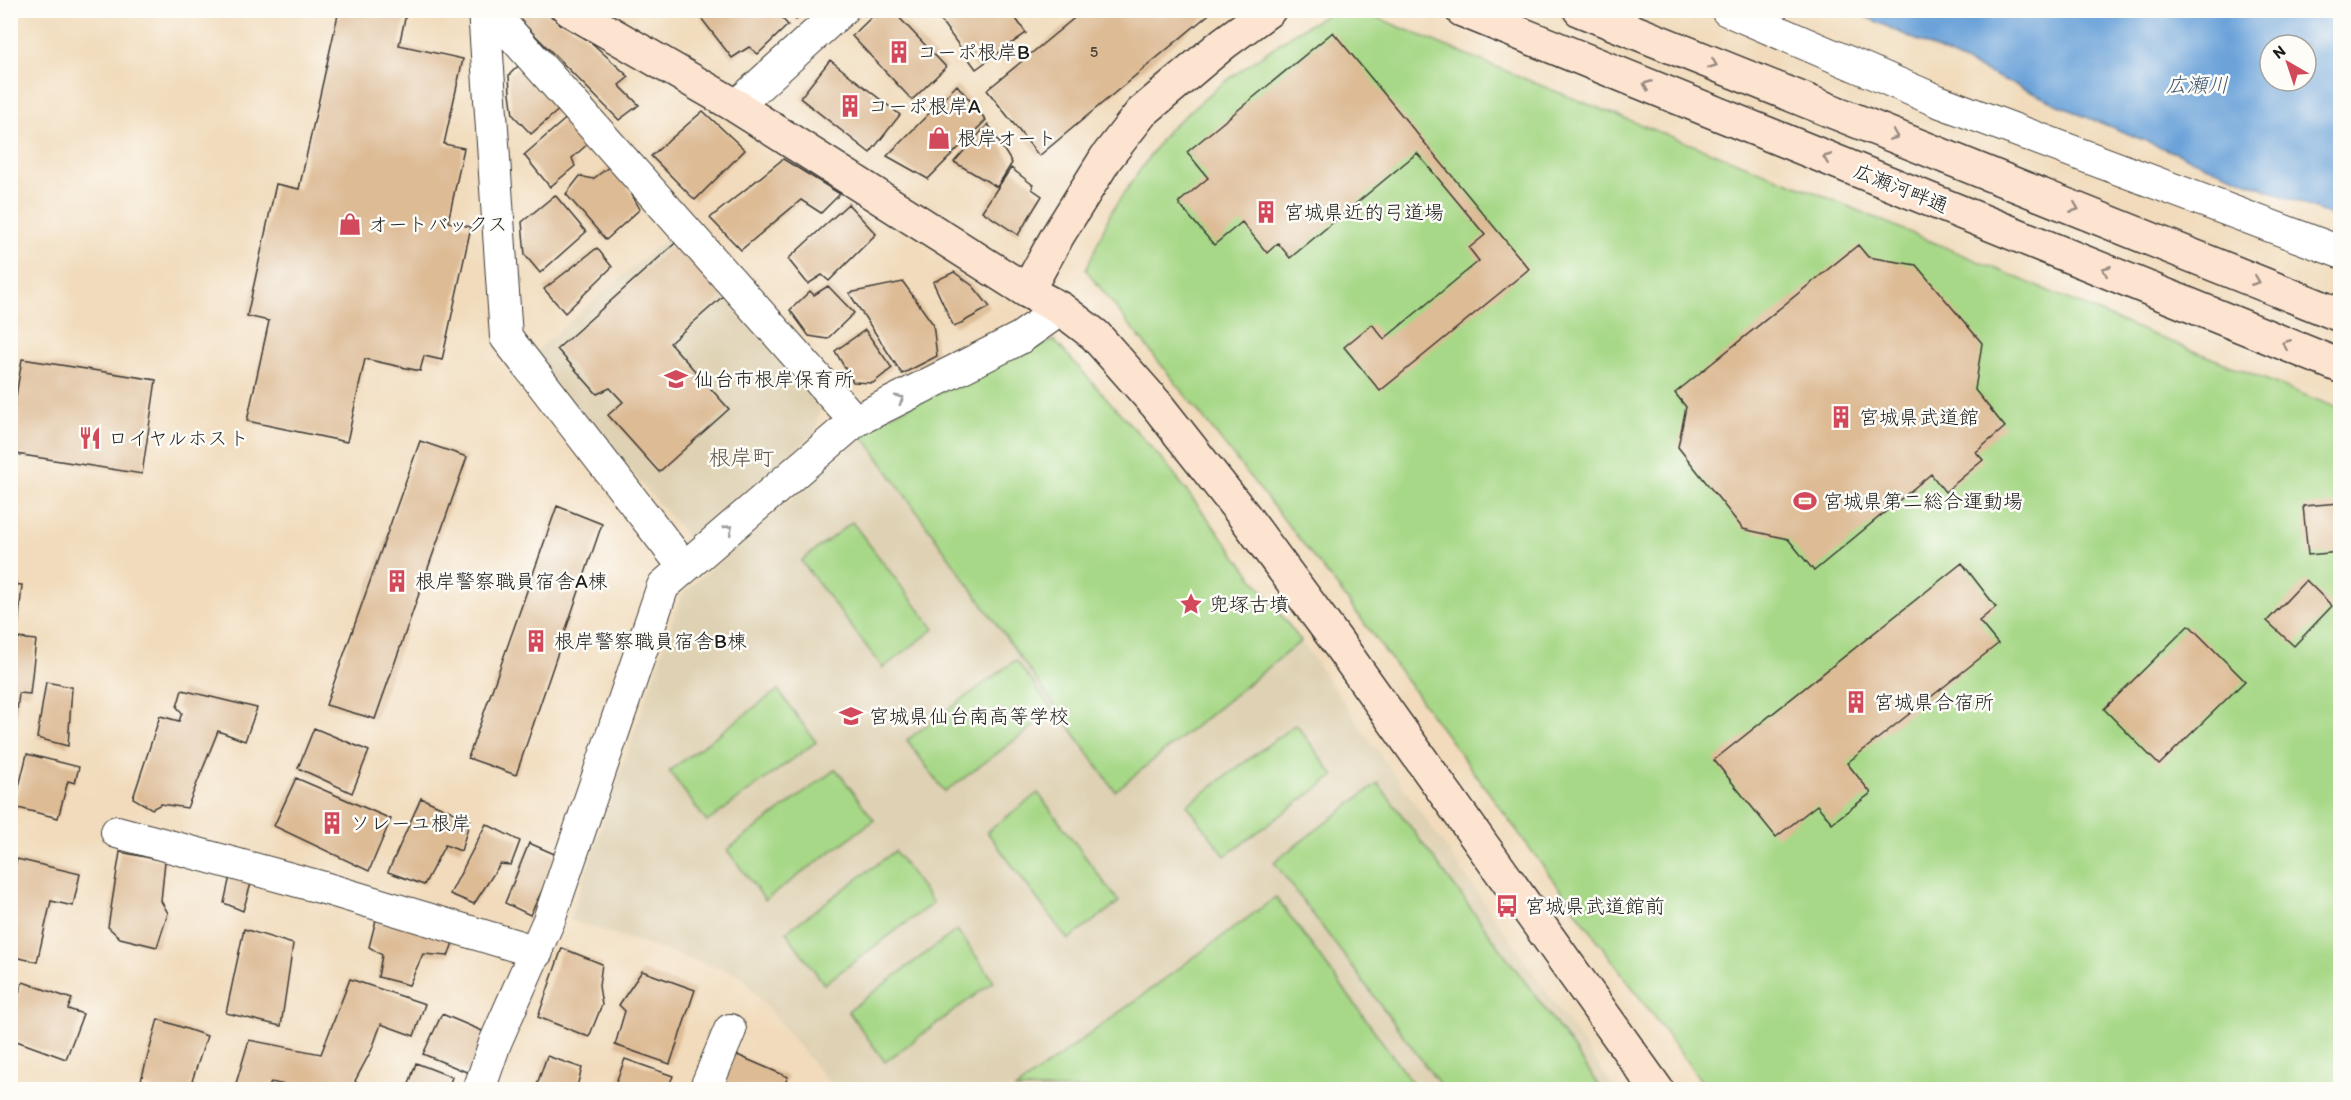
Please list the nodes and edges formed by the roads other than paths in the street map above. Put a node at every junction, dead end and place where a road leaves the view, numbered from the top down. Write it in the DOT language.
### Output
graph roads {
  1 [pos="484,10"];
  2 [pos="490,10"];
  3 [pos="570,10"];
  4 [pos="842,10"];
  5 [pos="1269,10"];
  6 [pos="1462,10"];
  7 [pos="1580,10"];
  8 [pos="1727,10"];
  9 [pos="736,106"];
  10 [pos="2340,252"];
  11 [pos="1026,291"];
  12 [pos="1061,309"];
  13 [pos="2340,315"];
  14 [pos="2340,366"];
  15 [pos="855,421"];
  16 [pos="684,567"];
  17 [pos="117,832"];
  18 [pos="537,952"];
  19 [pos="730,1030"];
  20 [pos="479,1089"];
  21 [pos="705,1089"];
  22 [pos="1657,1089"];
  1 -- 16 [label="street"];
  2 -- 15 [label="street"];
  3 -- 9 [label="street"];
  4 -- 9 [label="street"];
  5 -- 11 [label="street"];
  14 -- 6 [label="street, 広瀬河畔通, one-way"];
  7 -- 13 [label="street, one-way"];
  8 -- 10 [label="street"];
  9 -- 11 [label="street"];
  11 -- 12 [label="street"];
  15 -- 12 [label="street, one-way"];
  12 -- 22 [label="street"];
  16 -- 15 [label="street, one-way"];
  16 -- 18 [label="street"];
  17 -- 18 [label="street"];
  18 -- 20 [label="street"];
  19 -- 21 [label="street"];
}
